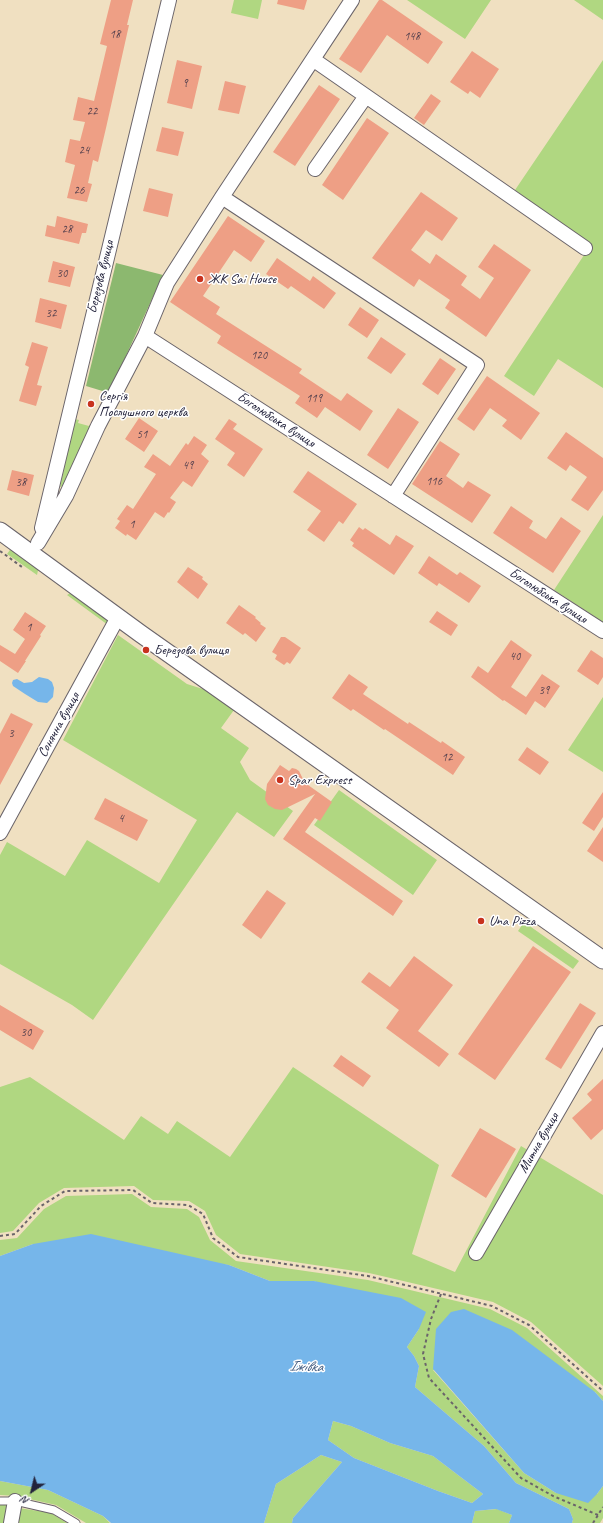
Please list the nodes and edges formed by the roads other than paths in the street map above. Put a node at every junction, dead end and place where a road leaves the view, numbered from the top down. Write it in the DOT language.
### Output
graph roads {
  1 [pos="169,0"];
  2 [pos="352,0"];
  3 [pos="314,60"];
  4 [pos="366,96"];
  5 [pos="316,169"];
  6 [pos="222,197"];
  7 [pos="585,248"];
  8 [pos="144,336"];
  9 [pos="393,496"];
  10 [pos="0,531"];
  11 [pos="32,555"];
  12 [pos="118,617"];
  13 [pos="603,631"];
  14 [pos="0,833"];
  15 [pos="603,960"];
  16 [pos="603,1033"];
  17 [pos="476,1253"];
  18 [pos="0,1501"];
  19 [pos="15,1501"];
  20 [pos="11,1523"];
  21 [pos="76,1523"];
  1 -- 11 [label="street, Березова вулиця"];
  2 -- 3 [label="street"];
  3 -- 4 [label="street"];
  3 -- 6 [label="street"];
  4 -- 5 [label="street"];
  4 -- 7 [label="street"];
  6 -- 8 [label="street"];
  6 -- 9 [label="street"];
  8 -- 9 [label="street, Боголюбська вулиця"];
  8 -- 11 [label="street"];
  9 -- 13 [label="street, Боголюбська вулиця"];
  10 -- 11 [label="street"];
  11 -- 12 [label="street"];
  12 -- 14 [label="street, Сонячна вулиця"];
  12 -- 15 [label="street"];
  16 -- 17 [label="street, Митна вулиця"];
  18 -- 19 [label="lane"];
  19 -- 20 [label="street"];
  19 -- 21 [label="lane"];
}
